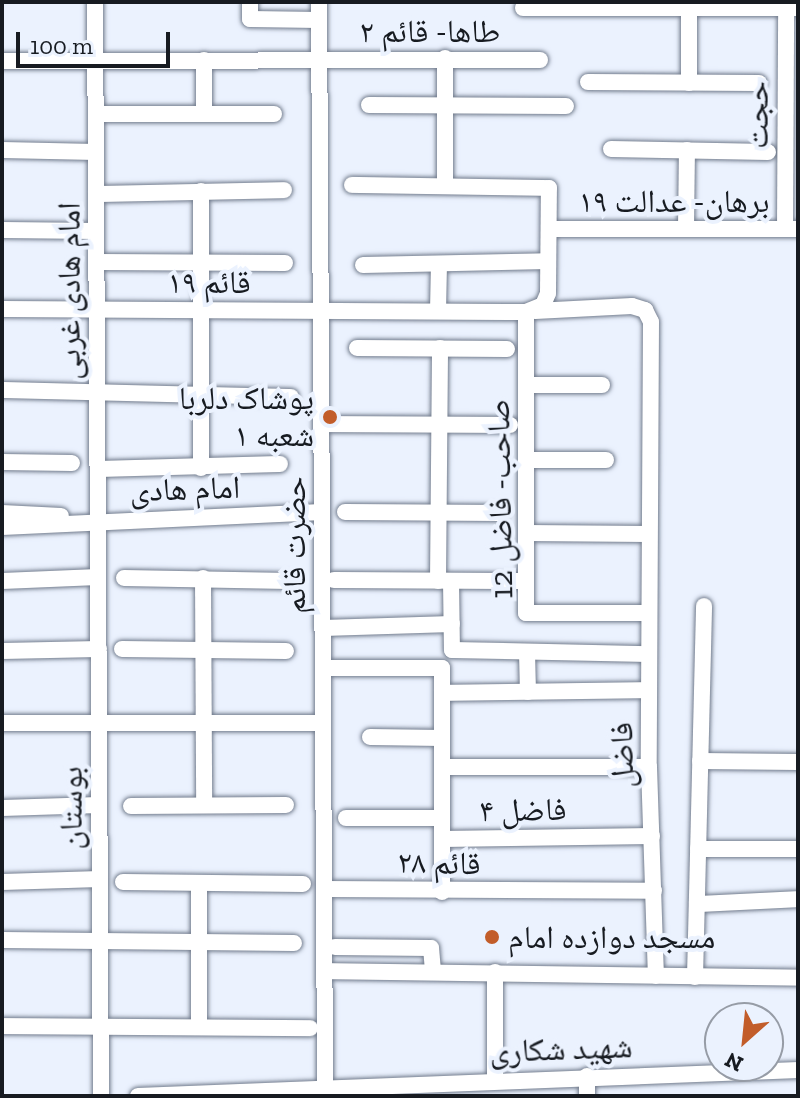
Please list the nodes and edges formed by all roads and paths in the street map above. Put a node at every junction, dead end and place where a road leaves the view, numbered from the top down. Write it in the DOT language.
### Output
graph roads {
  1 [pos="95,2"];
  2 [pos="319,2"];
  3 [pos="689,5"];
  4 [pos="790,6"];
  5 [pos="523,8"];
  6 [pos="250,10"];
  7 [pos="319,20"];
  8 [pos="445,58"];
  9 [pos="319,59"];
  10 [pos="204,60"];
  11 [pos="540,60"];
  12 [pos="2,61"];
  13 [pos="95,61"];
  14 [pos="792,81"];
  15 [pos="588,82"];
  16 [pos="689,83"];
  17 [pos="759,83"];
  18 [pos="369,105"];
  19 [pos="444,105"];
  20 [pos="566,106"];
  21 [pos="96,114"];
  22 [pos="204,114"];
  23 [pos="274,114"];
  24 [pos="611,149"];
  25 [pos="2,150"];
  26 [pos="687,150"];
  27 [pos="96,152"];
  28 [pos="784,152"];
  29 [pos="352,185"];
  30 [pos="445,186"];
  31 [pos="284,190"];
  32 [pos="201,191"];
  33 [pos="96,194"];
  34 [pos="549,229"];
  35 [pos="686,229"];
  36 [pos="792,229"];
  37 [pos="2,230"];
  38 [pos="96,231"];
  39 [pos="548,261"];
  40 [pos="97,262"];
  41 [pos="204,262"];
  42 [pos="285,263"];
  43 [pos="439,264"];
  44 [pos="363,265"];
  45 [pos="2,309"];
  46 [pos="97,309"];
  47 [pos="204,310"];
  48 [pos="321,310"];
  49 [pos="438,311"];
  50 [pos="530,312"];
  51 [pos="357,348"];
  52 [pos="440,348"];
  53 [pos="507,349"];
  54 [pos="526,385"];
  55 [pos="602,385"];
  56 [pos="2,390"];
  57 [pos="97,390"];
  58 [pos="203,391"];
  59 [pos="291,397"];
  60 [pos="321,424"];
  61 [pos="439,425"];
  62 [pos="510,425"];
  63 [pos="526,460"];
  64 [pos="606,460"];
  65 [pos="2,462"];
  66 [pos="72,463"];
  67 [pos="280,464"];
  68 [pos="201,468"];
  69 [pos="98,469"];
  70 [pos="322,512"];
  71 [pos="345,512"];
  72 [pos="2,513"];
  73 [pos="438,513"];
  74 [pos="501,513"];
  75 [pos="98,521"];
  76 [pos="2,527"];
  77 [pos="526,533"];
  78 [pos="648,534"];
  79 [pos="98,577"];
  80 [pos="124,578"];
  81 [pos="203,578"];
  82 [pos="334,580"];
  83 [pos="2,581"];
  84 [pos="289,581"];
  85 [pos="444,581"];
  86 [pos="526,581"];
  87 [pos="704,606"];
  88 [pos="649,613"];
  89 [pos="452,624"];
  90 [pos="323,628"];
  91 [pos="99,649"];
  92 [pos="122,649"];
  93 [pos="203,650"];
  94 [pos="2,651"];
  95 [pos="286,651"];
  96 [pos="527,652"];
  97 [pos="649,654"];
  98 [pos="323,668"];
  99 [pos="649,690"];
  100 [pos="528,692"];
  101 [pos="442,693"];
  102 [pos="99,722"];
  103 [pos="203,722"];
  104 [pos="2,723"];
  105 [pos="323,723"];
  106 [pos="370,737"];
  107 [pos="442,738"];
  108 [pos="700,761"];
  109 [pos="798,762"];
  110 [pos="442,767"];
  111 [pos="649,767"];
  112 [pos="204,803"];
  113 [pos="99,805"];
  114 [pos="286,805"];
  115 [pos="131,806"];
  116 [pos="2,808"];
  117 [pos="346,818"];
  118 [pos="442,818"];
  119 [pos="652,836"];
  120 [pos="442,839"];
  121 [pos="698,849"];
  122 [pos="798,849"];
  123 [pos="100,879"];
  124 [pos="2,882"];
  125 [pos="123,882"];
  126 [pos="199,883"];
  127 [pos="303,884"];
  128 [pos="324,889"];
  129 [pos="654,891"];
  130 [pos="442,892"];
  131 [pos="798,899"];
  132 [pos="697,904"];
  133 [pos="2,940"];
  134 [pos="100,941"];
  135 [pos="294,943"];
  136 [pos="201,945"];
  137 [pos="335,947"];
  138 [pos="325,971"];
  139 [pos="433,972"];
  140 [pos="495,972"];
  141 [pos="656,976"];
  142 [pos="695,977"];
  143 [pos="798,978"];
  144 [pos="100,1025"];
  145 [pos="2,1026"];
  146 [pos="199,1026"];
  147 [pos="310,1028"];
  148 [pos="798,1070"];
  149 [pos="587,1076"];
  150 [pos="495,1079"];
  151 [pos="325,1087"];
  152 [pos="101,1096"];
  153 [pos="138,1096"];
  154 [pos="587,1096"];
  1 -- 13 [label="street, امام هادی غربی"];
  2 -- 7 [label="street, حضرت قائم"];
  3 -- 4 [label="street"];
  3 -- 5 [label="street"];
  3 -- 16 [label="street"];
  4 -- 14 [label="street, حجت"];
  6 -- 7 [label="street"];
  7 -- 9 [label="street, حضرت قائم"];
  8 -- 9 [label="street, طاها- قائم ۲"];
  8 -- 11 [label="street, طاها- قائم ۲"];
  8 -- 19 [label="street"];
  9 -- 10 [label="street, طاها- قائم ۲"];
  9 -- 48 [label="street, حضرت قائم"];
  10 -- 13 [label="street, طاها- قائم ۲"];
  10 -- 22 [label="street"];
  12 -- 13 [label="street, طاها- قائم ۲"];
  13 -- 21 [label="street, امام هادی غربی"];
  14 -- 28 [label="street, حجت"];
  15 -- 16 [label="street"];
  16 -- 17 [label="street"];
  18 -- 19 [label="street"];
  19 -- 20 [label="street"];
  19 -- 30 [label="street"];
  21 -- 22 [label="street"];
  21 -- 27 [label="street, امام هادی غربی"];
  22 -- 23 [label="street"];
  24 -- 26 [label="street"];
  25 -- 27 [label="street"];
  26 -- 28 [label="street"];
  26 -- 35 [label="street"];
  27 -- 33 [label="street, امام هادی غربی"];
  28 -- 36 [label="street, حجت"];
  29 -- 30 [label="street"];
  30 -- 34 [label="street, صاحب- فاضل 12"];
  31 -- 32 [label="street"];
  32 -- 33 [label="street"];
  32 -- 41 [label="street"];
  33 -- 38 [label="street, امام هادی غربی"];
  34 -- 35 [label="street, برهان- عدالت ۱۹"];
  34 -- 39 [label="street, صاحب- فاضل 12"];
  35 -- 36 [label="street, برهان- عدالت ۱۹"];
  37 -- 38 [label="street"];
  38 -- 40 [label="street, امام هادی غربی"];
  39 -- 43 [label="street"];
  39 -- 50 [label="street, صاحب- فاضل 12"];
  40 -- 41 [label="street"];
  40 -- 46 [label="street, امام هادی غربی"];
  41 -- 42 [label="street"];
  41 -- 47 [label="street"];
  43 -- 44 [label="street"];
  43 -- 49 [label="street"];
  45 -- 46 [label="street, قائم ۱۹"];
  46 -- 47 [label="street, قائم ۱۹"];
  46 -- 57 [label="street, امام هادی غربی"];
  47 -- 48 [label="street, قائم ۱۹"];
  47 -- 58 [label="street"];
  48 -- 49 [label="street, قائم ۱۹"];
  48 -- 60 [label="street, حضرت قائم"];
  49 -- 50 [label="street, قائم ۱۹"];
  50 -- 54 [label="street, صاحب- فاضل 12"];
  50 -- 78 [label="street, فاضل"];
  51 -- 52 [label="street"];
  52 -- 53 [label="street"];
  52 -- 61 [label="street"];
  54 -- 55 [label="street"];
  54 -- 63 [label="street, صاحب- فاضل 12"];
  56 -- 57 [label="street"];
  57 -- 58 [label="street"];
  57 -- 69 [label="street, امام هادی غربی"];
  58 -- 59 [label="street"];
  58 -- 68 [label="street"];
  60 -- 61 [label="street"];
  60 -- 70 [label="street, حضرت قائم"];
  61 -- 62 [label="street"];
  61 -- 73 [label="street"];
  63 -- 64 [label="street"];
  63 -- 77 [label="street, صاحب- فاضل 12"];
  65 -- 66 [label="street"];
  67 -- 68 [label="street"];
  68 -- 69 [label="street"];
  69 -- 75 [label="street, امام هادی غربی"];
  70 -- 75 [label="street, امام هادی"];
  70 -- 90 [label="street, حضرت قائم"];
  71 -- 73 [label="street"];
  72 -- 75 [label="street"];
  73 -- 74 [label="street"];
  73 -- 85 [label="street"];
  75 -- 76 [label="street"];
  75 -- 79 [label="street, بوستان"];
  77 -- 78 [label="street"];
  77 -- 86 [label="street, صاحب- فاضل 12"];
  78 -- 88 [label="street, فاضل"];
  79 -- 83 [label="street"];
  79 -- 91 [label="street, بوستان"];
  80 -- 81 [label="street"];
  81 -- 84 [label="street"];
  81 -- 93 [label="street"];
  82 -- 85 [label="street"];
  85 -- 86 [label="street"];
  85 -- 89 [label="street"];
  86 -- 88 [label="street, صاحب- فاضل 12"];
  87 -- 108 [label="street"];
  88 -- 97 [label="street, فاضل"];
  89 -- 90 [label="street"];
  89 -- 96 [label="street"];
  90 -- 98 [label="street, حضرت قائم"];
  91 -- 94 [label="street"];
  91 -- 102 [label="street, بوستان"];
  92 -- 93 [label="street"];
  93 -- 95 [label="street"];
  93 -- 103 [label="street"];
  96 -- 97 [label="street"];
  96 -- 100 [label="street"];
  97 -- 99 [label="street, فاضل"];
  98 -- 101 [label="street"];
  98 -- 105 [label="street, حضرت قائم"];
  99 -- 100 [label="street"];
  99 -- 111 [label="street, فاضل"];
  100 -- 101 [label="street"];
  101 -- 107 [label="street"];
  102 -- 103 [label="street"];
  102 -- 104 [label="street"];
  102 -- 113 [label="street, بوستان"];
  103 -- 105 [label="street"];
  103 -- 112 [label="street"];
  105 -- 128 [label="street, حضرت قائم"];
  106 -- 107 [label="street"];
  107 -- 110 [label="street"];
  108 -- 109 [label="street"];
  108 -- 121 [label="street"];
  110 -- 111 [label="street"];
  110 -- 118 [label="street"];
  111 -- 119 [label="street, فاضل"];
  112 -- 114 [label="street"];
  112 -- 115 [label="street"];
  113 -- 116 [label="street"];
  113 -- 123 [label="street, بوستان"];
  117 -- 118 [label="street"];
  118 -- 120 [label="street"];
  119 -- 120 [label="street, فاضل ۴"];
  119 -- 129 [label="street, فاضل"];
  120 -- 130 [label="street"];
  121 -- 122 [label="street"];
  121 -- 132 [label="street"];
  123 -- 124 [label="street"];
  123 -- 134 [label="street, بوستان"];
  125 -- 126 [label="street"];
  126 -- 127 [label="street"];
  126 -- 136 [label="street"];
  128 -- 130 [label="street, قائم ۲۸"];
  128 -- 138 [label="street, حضرت قائم"];
  129 -- 130 [label="street, قائم ۲۸"];
  129 -- 141 [label="street, فاضل"];
  131 -- 132 [label="street"];
  132 -- 142 [label="street"];
  133 -- 134 [label="street"];
  134 -- 136 [label="street"];
  134 -- 144 [label="street, بوستان"];
  135 -- 136 [label="street"];
  136 -- 146 [label="street"];
  137 -- 139 [label="street"];
  138 -- 139 [label="street"];
  138 -- 151 [label="street, حضرت قائم"];
  139 -- 140 [label="street"];
  140 -- 141 [label="street"];
  140 -- 150 [label="street"];
  141 -- 142 [label="street"];
  142 -- 143 [label="street"];
  144 -- 145 [label="street"];
  144 -- 146 [label="street"];
  144 -- 152 [label="street, بوستان"];
  146 -- 147 [label="street"];
  148 -- 149 [label="street, شهید شکاری"];
  149 -- 150 [label="street, شهید شکاری"];
  149 -- 154 [label="street"];
  150 -- 151 [label="street, شهید شکاری"];
  151 -- 153 [label="street, شهید شکاری"];
}
